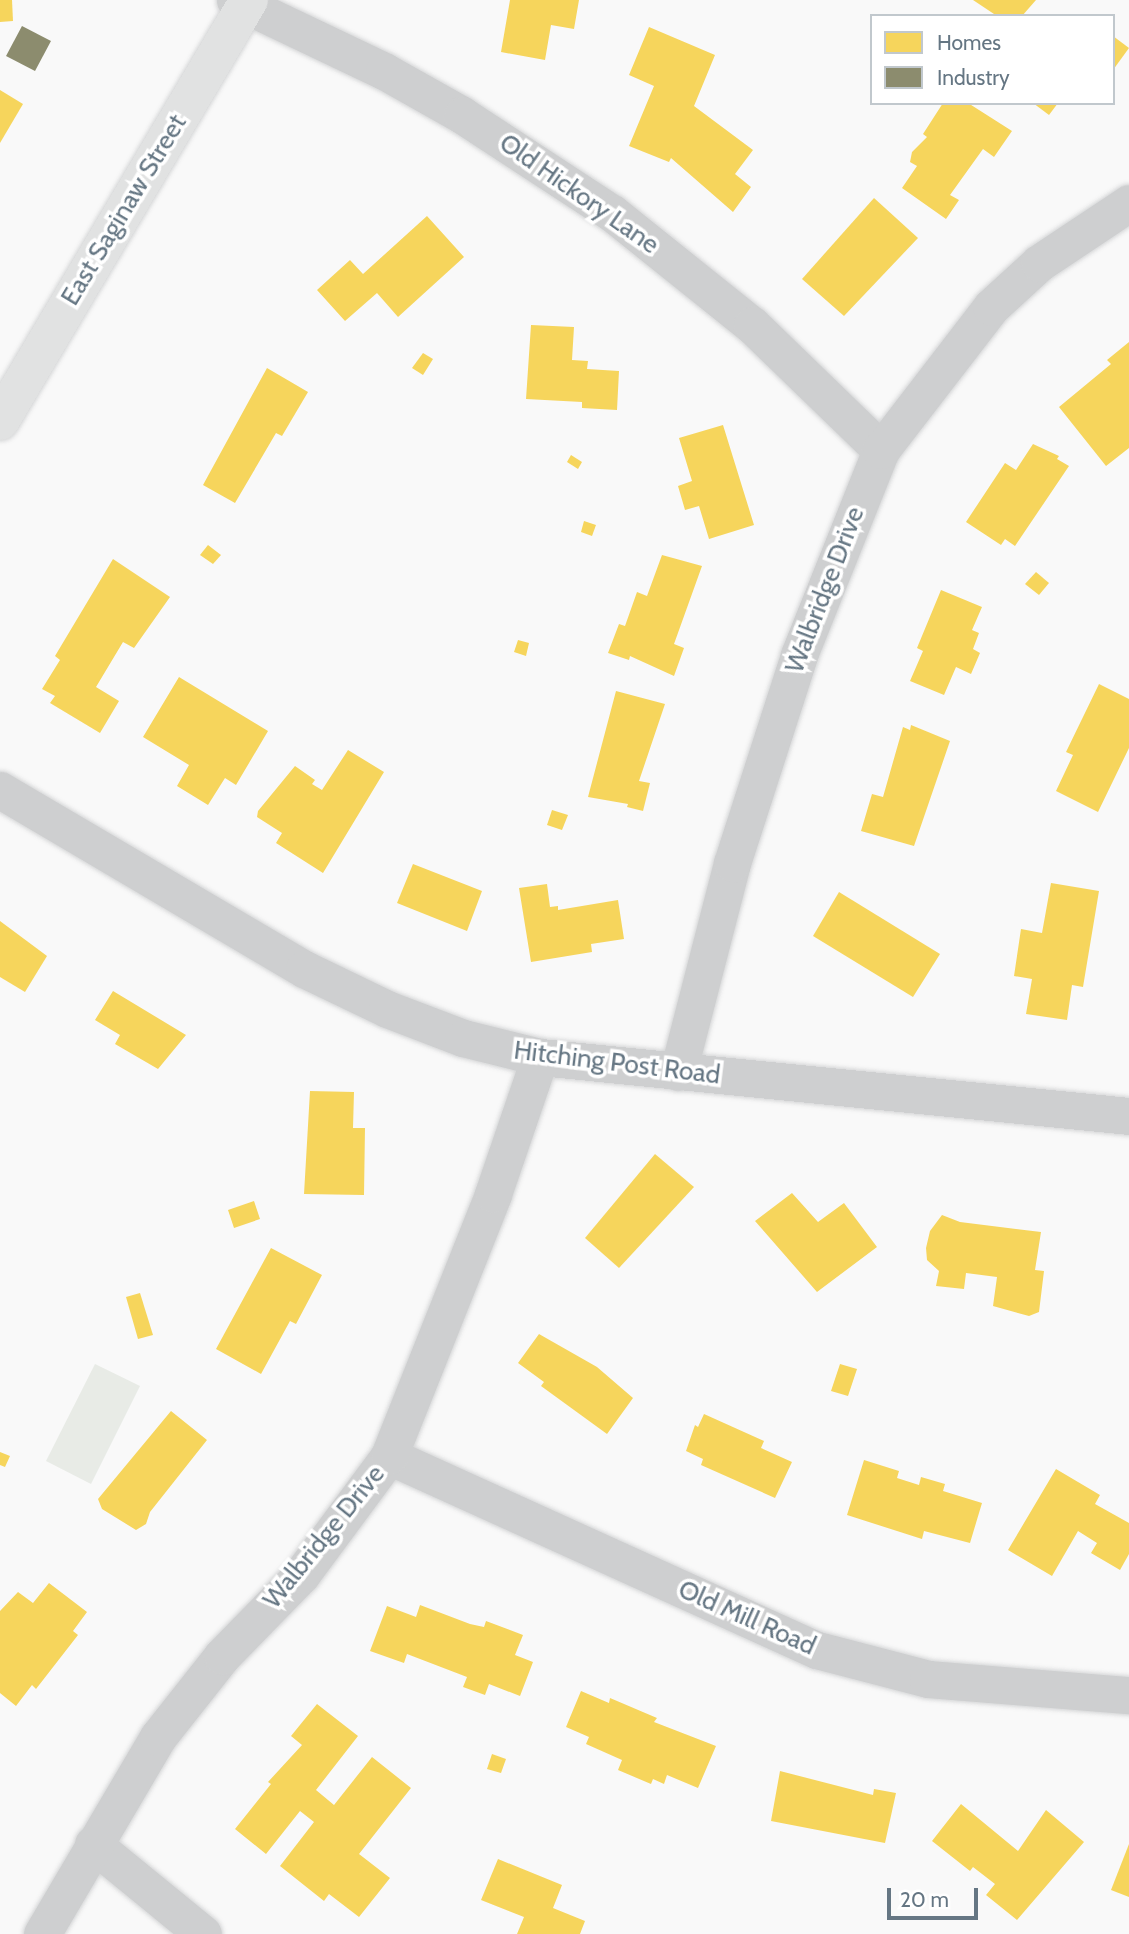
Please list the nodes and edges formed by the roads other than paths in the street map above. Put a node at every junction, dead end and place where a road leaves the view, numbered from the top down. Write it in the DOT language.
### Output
graph roads {
  1 [pos="243,2"];
  2 [pos="1129,203"];
  3 [pos="0,421"];
  4 [pos="881,450"];
  5 [pos="0,790"];
  6 [pos="540,1057"];
  7 [pos="678,1072"];
  8 [pos="1129,1116"];
  9 [pos="389,1456"];
  10 [pos="1129,1695"];
  11 [pos="93,1844"];
  12 [pos="42,1934"];
  13 [pos="203,1934"];
  1 -- 3 [label="main road, East Saginaw Street"];
  1 -- 4 [label="street, Old Hickory Lane"];
  2 -- 4 [label="street, Walbridge Drive"];
  4 -- 7 [label="street, Walbridge Drive"];
  5 -- 6 [label="street, Hitching Post Road"];
  6 -- 7 [label="street, Hitching Post Road"];
  6 -- 9 [label="street, Walbridge Drive"];
  7 -- 8 [label="street, Hitching Post Road"];
  9 -- 10 [label="street, Old Mill Road"];
  9 -- 11 [label="street, Walbridge Drive"];
  11 -- 12 [label="street, Walbridge Drive"];
  11 -- 13 [label="street"];
}
